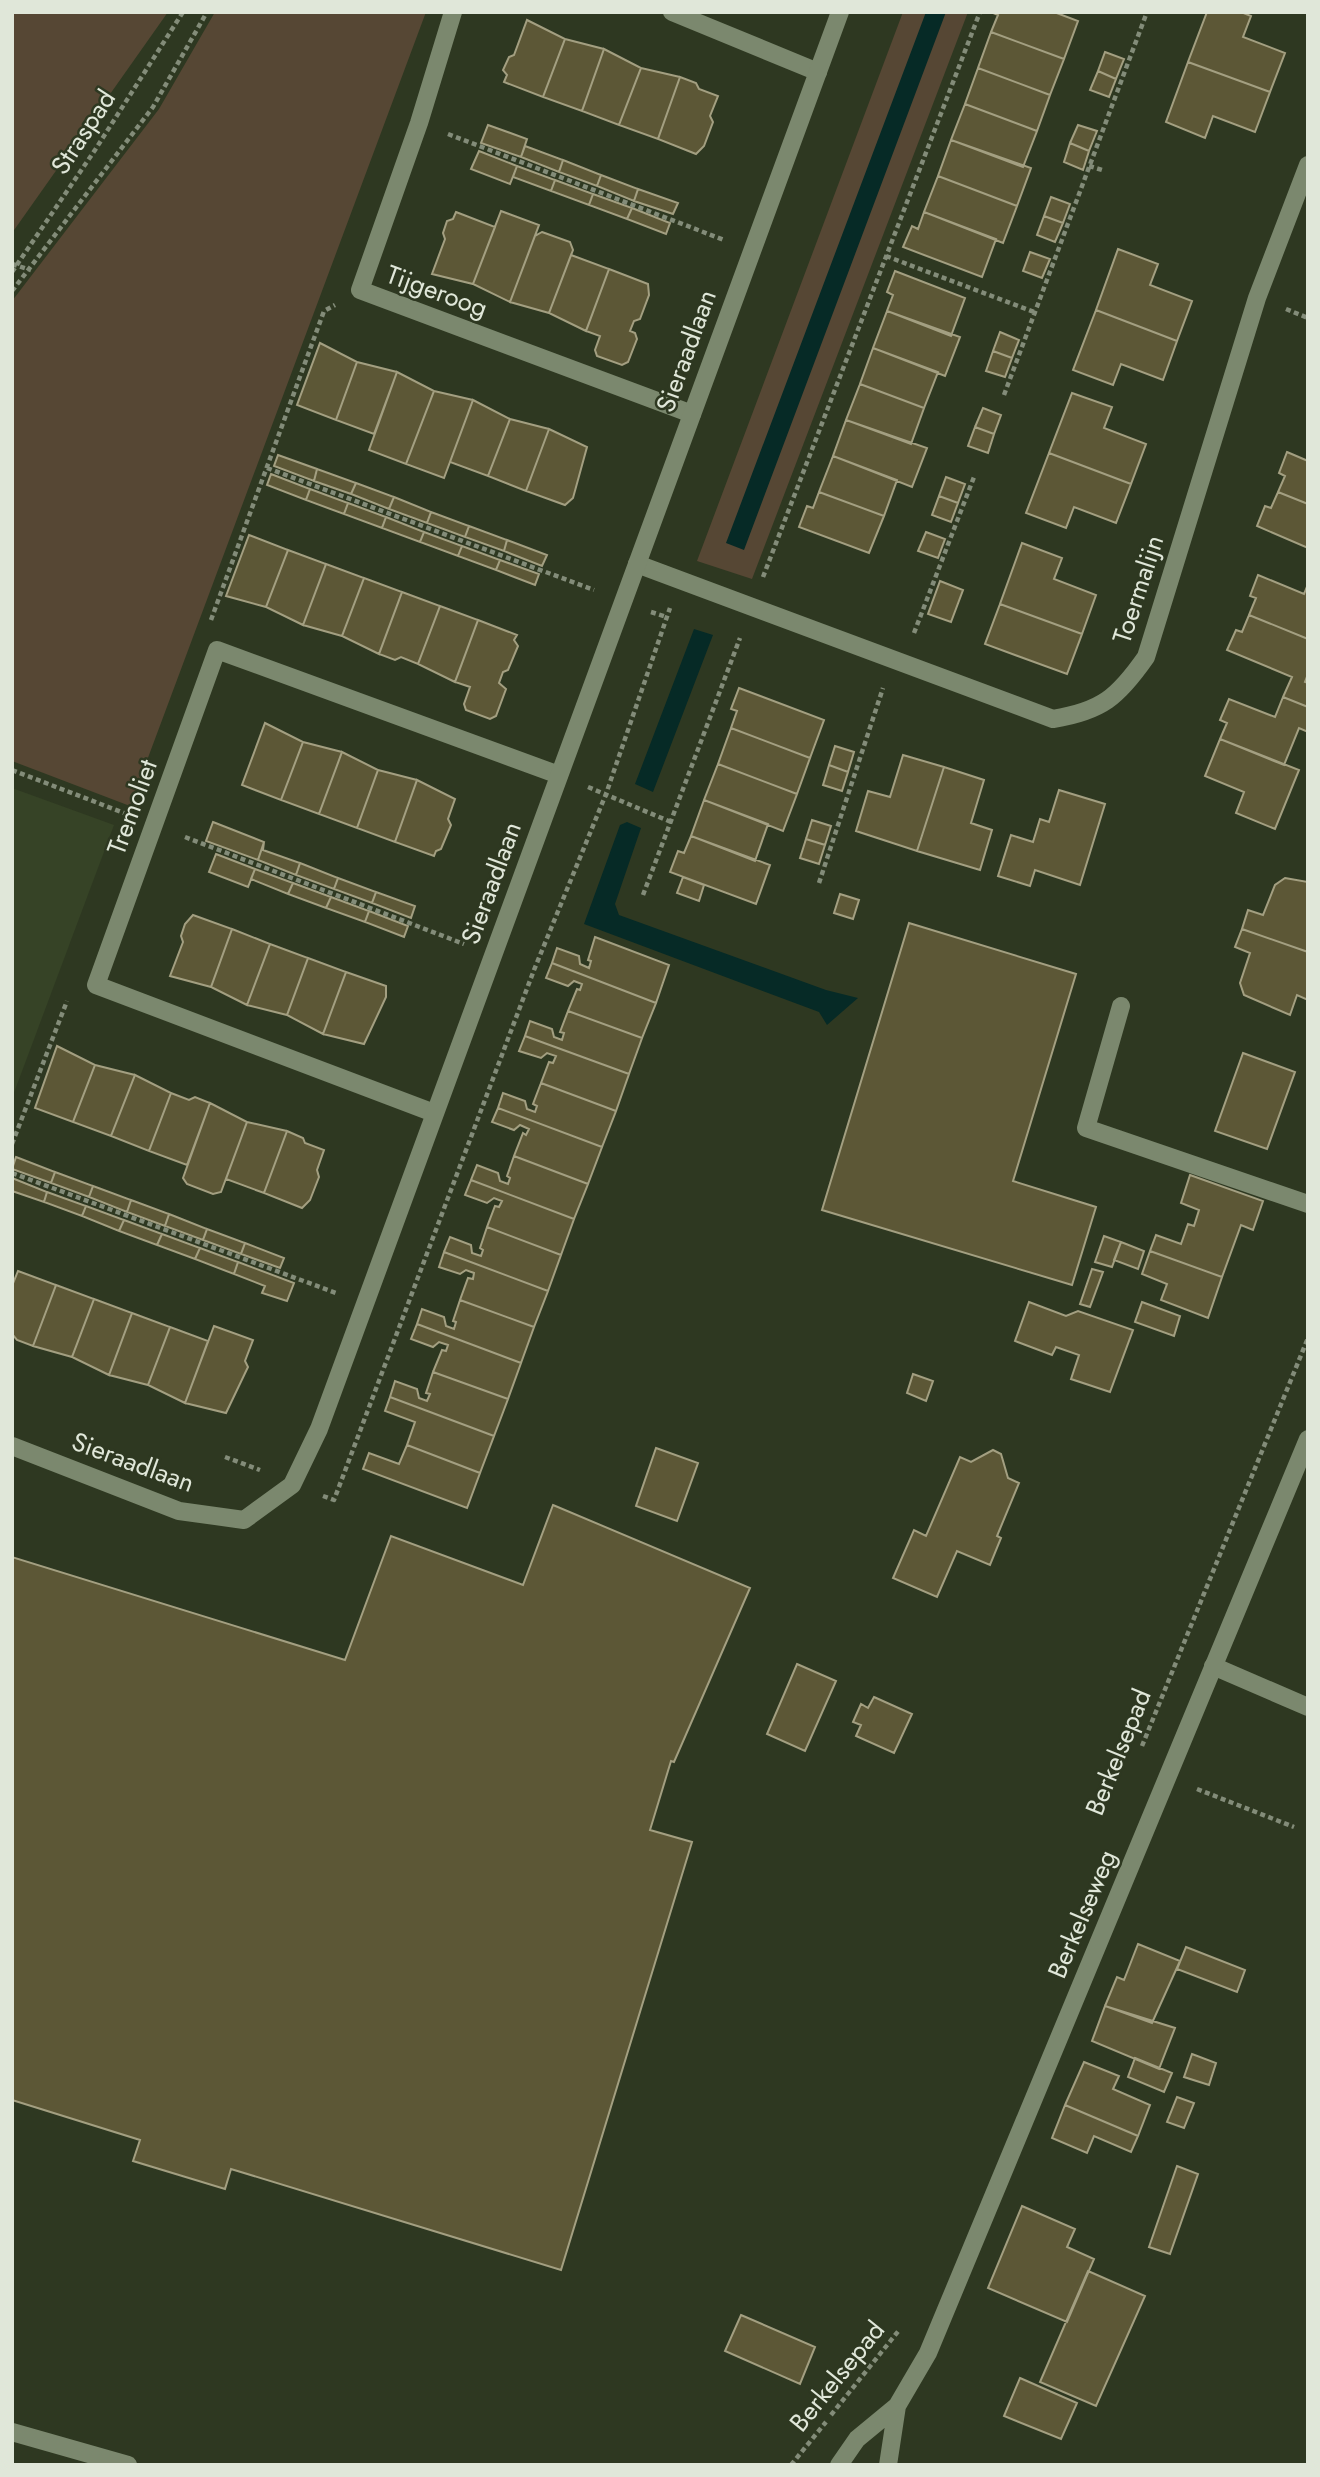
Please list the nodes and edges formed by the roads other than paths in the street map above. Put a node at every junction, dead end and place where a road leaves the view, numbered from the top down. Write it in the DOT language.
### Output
graph roads {
  1 [pos="453,12"];
  2 [pos="672,12"];
  3 [pos="841,12"];
  4 [pos="818,72"];
  5 [pos="1308,165"];
  6 [pos="692,414"];
  7 [pos="637,564"];
  8 [pos="559,775"];
  9 [pos="1121,1006"];
  10 [pos="434,1112"];
  11 [pos="1308,1205"];
  12 [pos="1308,1438"];
  13 [pos="12,1446"];
  14 [pos="1213,1666"];
  15 [pos="1308,1707"];
  16 [pos="897,2406"];
  17 [pos="12,2432"];
  18 [pos="128,2465"];
  19 [pos="839,2465"];
  20 [pos="888,2465"];
  1 -- 6 [label="street, Tijgeroog"];
  2 -- 4 [label="street"];
  3 -- 4 [label="street, Sieraadlaan"];
  4 -- 6 [label="street, Sieraadlaan"];
  5 -- 7 [label="street, Toermalijn"];
  6 -- 7 [label="street, Sieraadlaan"];
  7 -- 8 [label="street, Sieraadlaan"];
  8 -- 10 [label="street, Sieraadlaan"];
  8 -- 10 [label="street, Tremoliet"];
  9 -- 11 [label="street"];
  10 -- 13 [label="street, Sieraadlaan"];
  12 -- 14 [label="street, Berkelseweg"];
  14 -- 15 [label="street"];
  14 -- 16 [label="street, Berkelseweg"];
  16 -- 19 [label="street, Berkelseweg"];
  16 -- 20 [label="street, Berkelseweg"];
  17 -- 18 [label="street"];
}
